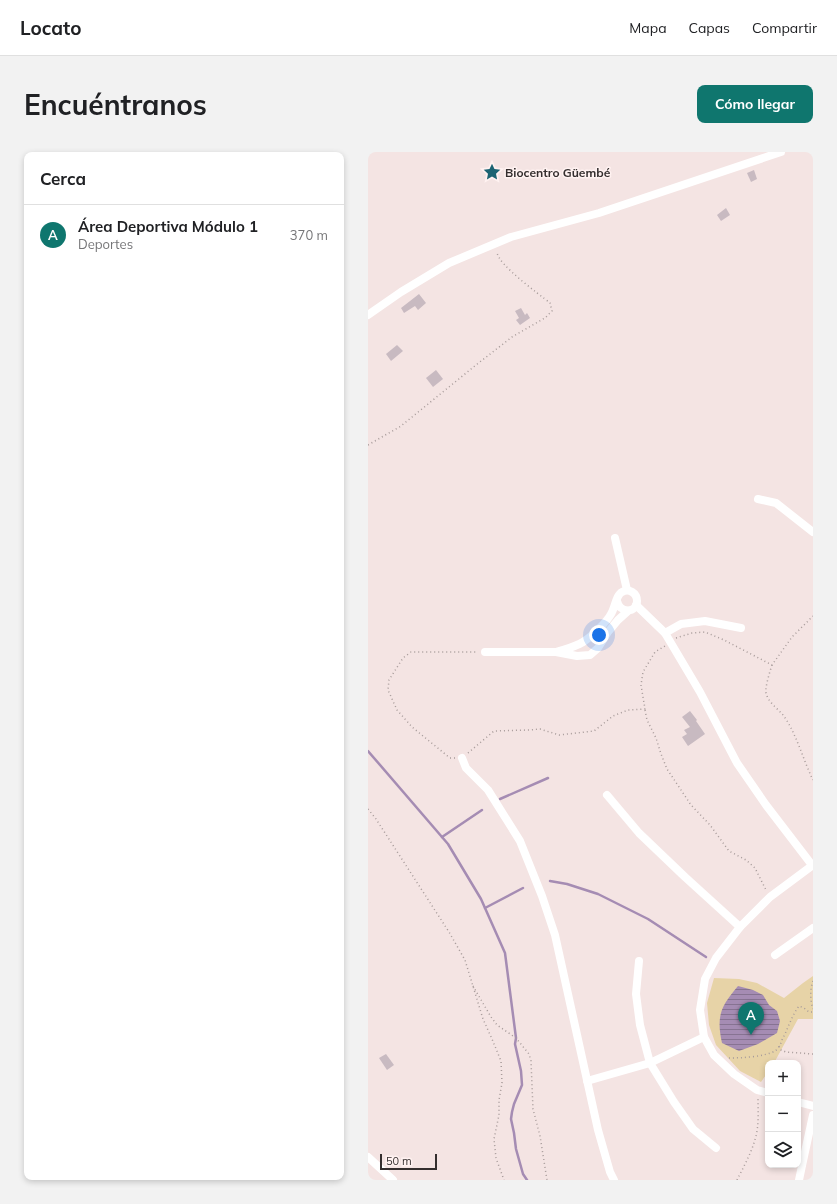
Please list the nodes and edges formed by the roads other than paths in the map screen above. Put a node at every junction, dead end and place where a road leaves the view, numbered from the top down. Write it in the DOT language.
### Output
graph roads {
  1 [pos="781,152"];
  2 [pos="368,315"];
  3 [pos="758,499"];
  4 [pos="813,532"];
  5 [pos="615,538"];
  6 [pos="628,590"];
  7 [pos="617,601"];
  8 [pos="636,605"];
  9 [pos="628,611"];
  10 [pos="741,628"];
  11 [pos="665,633"];
  12 [pos="485,652"];
  13 [pos="556,652"];
  14 [pos="462,758"];
  15 [pos="607,795"];
  16 [pos="813,865"];
  17 [pos="740,927"];
  18 [pos="813,928"];
  19 [pos="775,955"];
  20 [pos="639,961"];
  21 [pos="704,1037"];
  22 [pos="650,1063"];
  23 [pos="587,1081"];
  24 [pos="765,1092"];
  25 [pos="801,1103"];
  26 [pos="813,1106"];
  27 [pos="813,1115"];
  28 [pos="716,1148"];
  29 [pos="368,1157"];
  30 [pos="393,1180"];
  31 [pos="614,1180"];
  32 [pos="799,1180"];
  1 -- 2 [label="street"];
  3 -- 4 [label="street"];
  5 -- 6 [label="street"];
  6 -- 7 [label="street"];
  6 -- 8 [label="street"];
  7 -- 9 [label="street"];
  7 -- 13 [label="street"];
  8 -- 9 [label="street"];
  8 -- 11 [label="street"];
  9 -- 13 [label="street"];
  10 -- 11 [label="street"];
  11 -- 16 [label="street"];
  12 -- 13 [label="street"];
  14 -- 23 [label="street"];
  15 -- 17 [label="street"];
  16 -- 17 [label="street"];
  17 -- 21 [label="street"];
  18 -- 19 [label="street"];
  20 -- 22 [label="street"];
  21 -- 22 [label="street"];
  21 -- 24 [label="street"];
  22 -- 23 [label="street"];
  22 -- 28 [label="street"];
  23 -- 31 [label="street"];
  25 -- 26 [label="street"];
  27 -- 32 [label="street"];
  29 -- 30 [label="street"];
}
